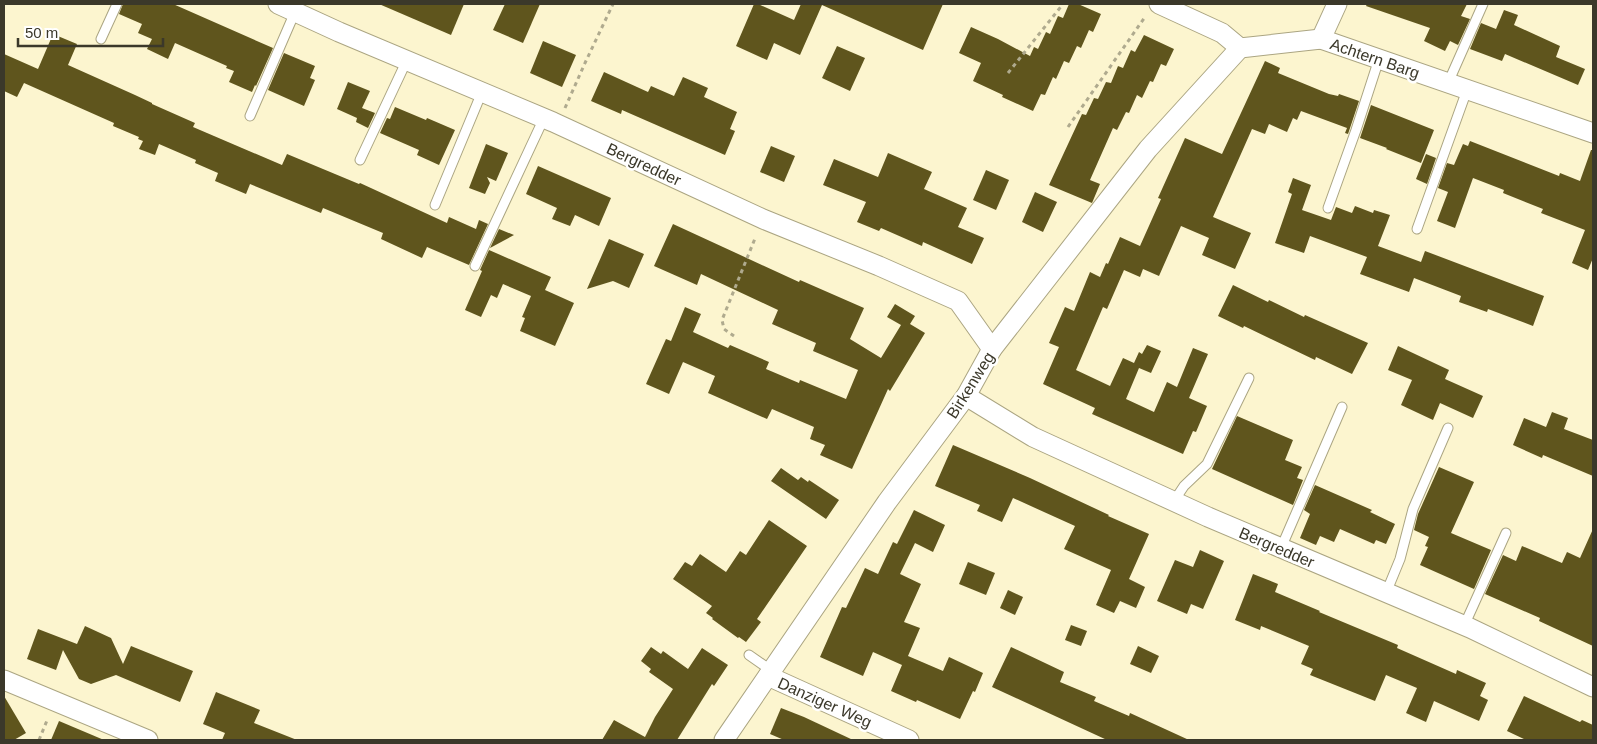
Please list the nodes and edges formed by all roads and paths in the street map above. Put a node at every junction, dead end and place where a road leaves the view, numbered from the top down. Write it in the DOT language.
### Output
graph roads {
  1 [pos="117,4"];
  2 [pos="278,4"];
  3 [pos="613,4"];
  4 [pos="1062,4"];
  5 [pos="1337,4"];
  6 [pos="1483,4"];
  7 [pos="1154,8"];
  8 [pos="295,12"];
  9 [pos="101,39"];
  10 [pos="1321,39"];
  11 [pos="1240,48"];
  12 [pos="407,60"];
  13 [pos="1379,60"];
  14 [pos="1008,73"];
  15 [pos="1448,83"];
  16 [pos="1467,90"];
  17 [pos="482,92"];
  18 [pos="250,116"];
  19 [pos="551,121"];
  20 [pos="1068,127"];
  21 [pos="1593,133"];
  22 [pos="360,160"];
  23 [pos="435,205"];
  24 [pos="1328,208"];
  25 [pos="763,219"];
  26 [pos="1416,229"];
  27 [pos="475,266"];
  28 [pos="734,336"];
  29 [pos="992,349"];
  30 [pos="1249,378"];
  31 [pos="966,396"];
  32 [pos="1342,407"];
  33 [pos="1448,428"];
  34 [pos="1174,502"];
  35 [pos="1506,533"];
  36 [pos="1280,548"];
  37 [pos="1386,593"];
  38 [pos="1464,626"];
  39 [pos="749,655"];
  40 [pos="770,674"];
  41 [pos="4,680"];
  42 [pos="1593,687"];
  43 [pos="148,740"];
  44 [pos="724,740"];
  45 [pos="909,740"];
  1 -- 9 [label="lane"];
  2 -- 8 [label="street, Bergredder"];
  3 -- 19 [label="path"];
  4 -- 14 [label="path"];
  5 -- 10 [label="street"];
  6 -- 15 [label="lane"];
  7 -- 11 [label="street"];
  7 -- 20 [label="path"];
  8 -- 12 [label="street, Bergredder"];
  8 -- 18 [label="lane"];
  10 -- 11 [label="street, Achtern Barg"];
  10 -- 13 [label="street, Achtern Barg"];
  11 -- 29 [label="street, Birkenweg"];
  12 -- 17 [label="street, Bergredder"];
  12 -- 22 [label="lane"];
  13 -- 15 [label="street, Achtern Barg"];
  13 -- 24 [label="lane"];
  15 -- 16 [label="street, Achtern Barg"];
  16 -- 21 [label="street, Achtern Barg"];
  16 -- 26 [label="lane"];
  17 -- 19 [label="street, Bergredder"];
  17 -- 23 [label="lane"];
  19 -- 25 [label="street, Bergredder"];
  19 -- 27 [label="lane"];
  25 -- 28 [label="path"];
  25 -- 29 [label="street, Bergredder"];
  29 -- 31 [label="street, Birkenweg"];
  30 -- 34 [label="lane"];
  31 -- 34 [label="street, Bergredder"];
  31 -- 40 [label="street, Birkenweg"];
  32 -- 36 [label="lane"];
  33 -- 37 [label="lane"];
  34 -- 36 [label="street, Bergredder"];
  35 -- 38 [label="lane"];
  36 -- 37 [label="street, Bergredder"];
  37 -- 38 [label="street, Bergredder"];
  38 -- 42 [label="street, Bergredder"];
  39 -- 40 [label="lane"];
  40 -- 44 [label="street, Birkenweg"];
  40 -- 45 [label="street, Danziger Weg"];
  41 -- 43 [label="street"];
}
